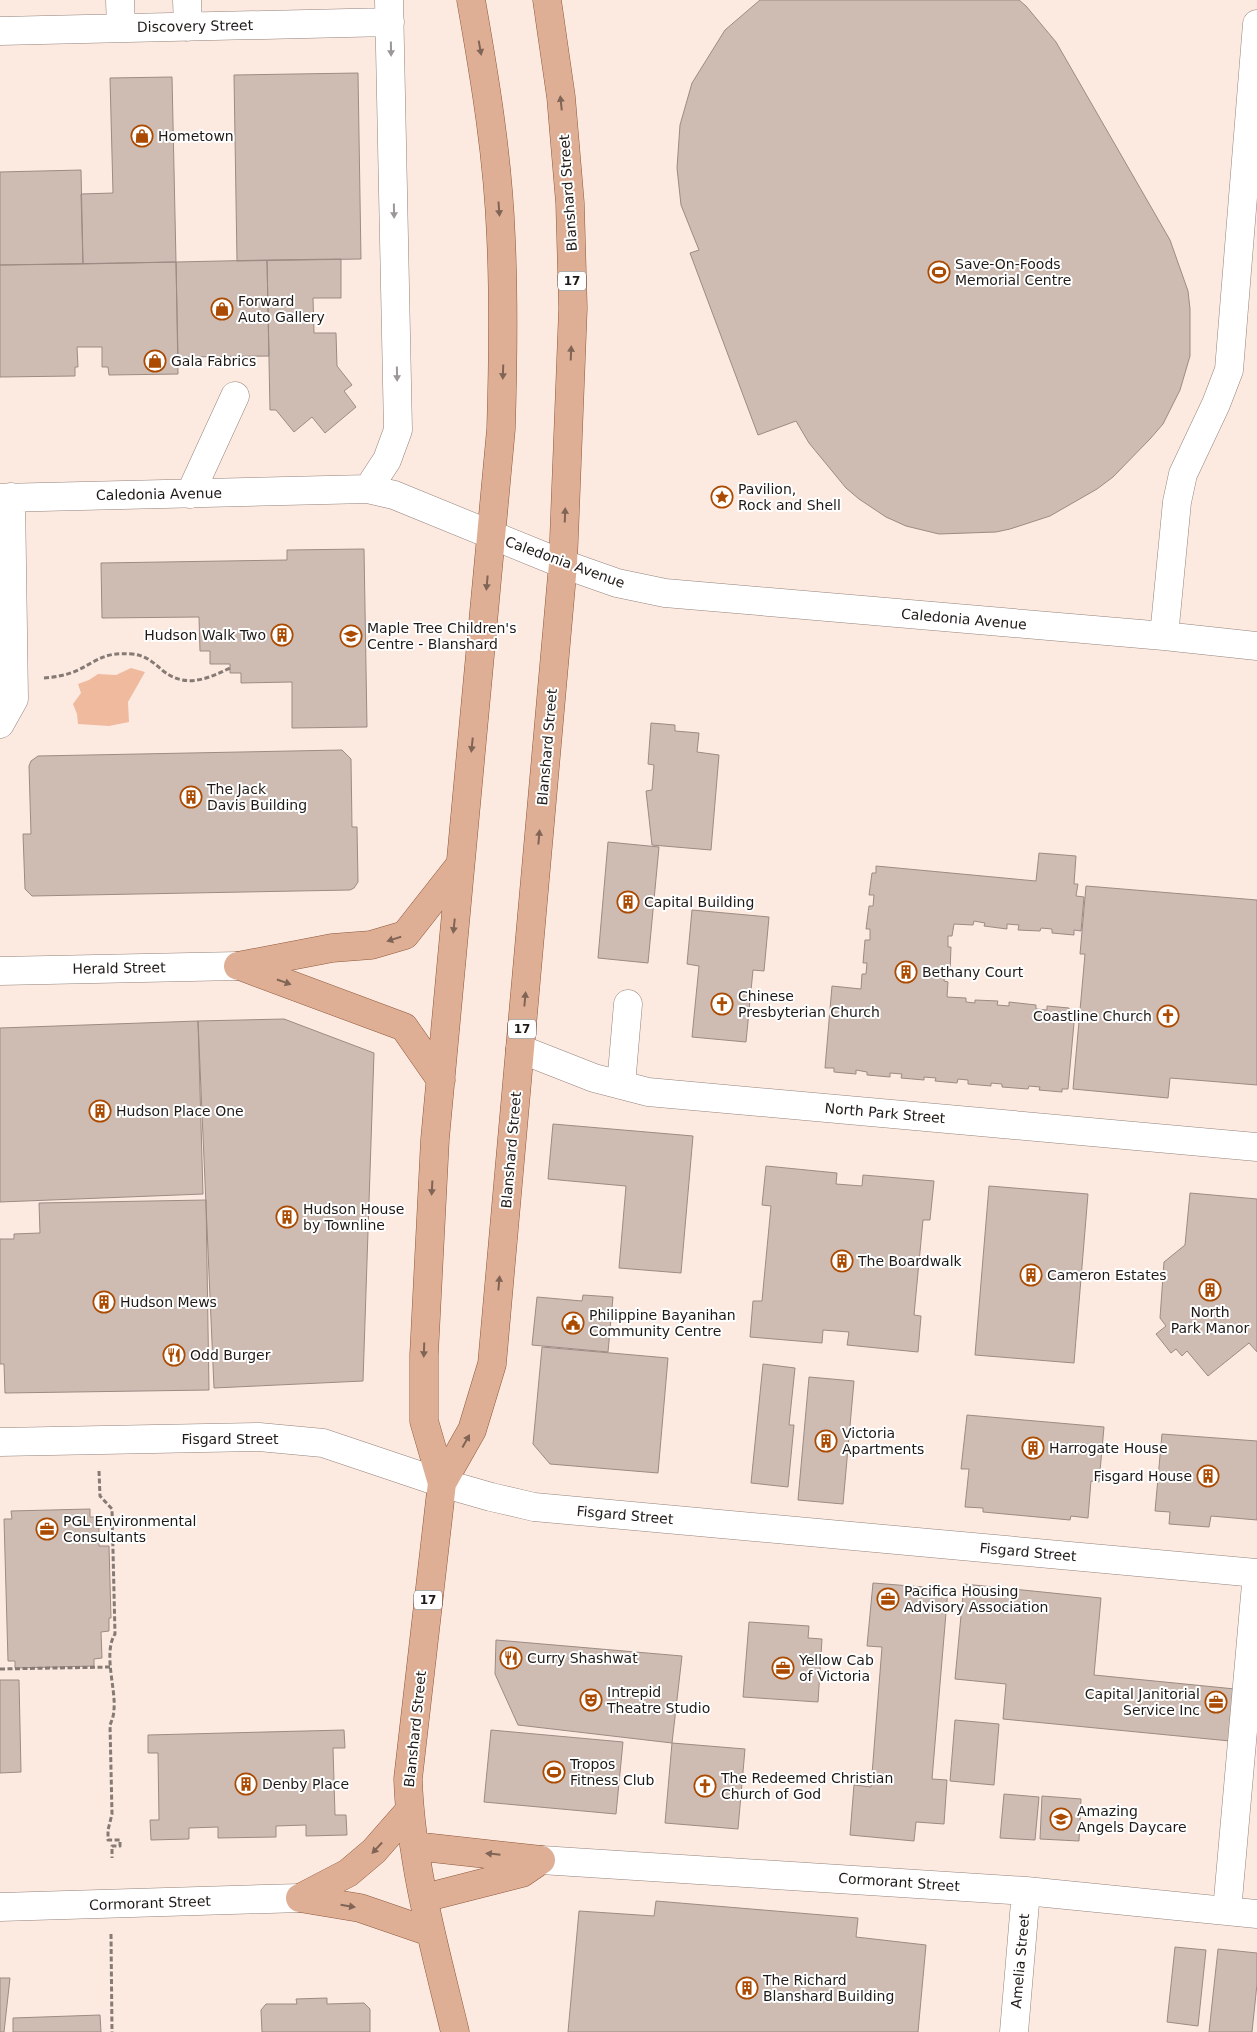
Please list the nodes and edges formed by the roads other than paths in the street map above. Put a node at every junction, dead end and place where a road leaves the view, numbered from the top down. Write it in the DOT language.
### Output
graph roads {
  1 [pos="120,0"];
  2 [pos="471,0"];
  3 [pos="548,0"];
  4 [pos="390,11"];
  5 [pos="188,13"];
  6 [pos="1257,24"];
  7 [pos="121,28"];
  8 [pos="0,32"];
  9 [pos="235,396"];
  10 [pos="368,489"];
  11 [pos="190,494"];
  12 [pos="5,498"];
  13 [pos="492,535"];
  14 [pos="563,564"];
  15 [pos="1164,636"];
  16 [pos="1257,646"];
  17 [pos="0,724"];
  18 [pos="460,865"];
  19 [pos="238,966"];
  20 [pos="0,971"];
  21 [pos="628,1004"];
  22 [pos="520,1049"];
  23 [pos="441,1080"];
  24 [pos="620,1085"];
  25 [pos="1257,1147"];
  26 [pos="0,1442"];
  27 [pos="442,1483"];
  28 [pos="1257,1573"];
  29 [pos="409,1811"];
  30 [pos="414,1846"];
  31 [pos="541,1860"];
  32 [pos="1026,1890"];
  33 [pos="300,1898"];
  34 [pos="424,1898"];
  35 [pos="0,1907"];
  36 [pos="1227,1911"];
  37 [pos="1257,1914"];
  38 [pos="430,1932"];
  39 [pos="455,2032"];
  40 [pos="1014,2032"];
  1 -- 7 [label="street"];
  2 -- 13 [label="main road, Blanshard Street / 17, one-way"];
  14 -- 3 [label="main road, Blanshard Street / 17, one-way"];
  4 -- 5 [label="street, Discovery Street"];
  4 -- 10 [label="street, one-way"];
  5 -- 7 [label="street, Discovery Street"];
  6 -- 15 [label="street"];
  7 -- 8 [label="street, Discovery Street"];
  9 -- 11 [label="street"];
  10 -- 11 [label="street, Caledonia Avenue"];
  10 -- 13 [label="street, Caledonia Avenue"];
  11 -- 12 [label="street, Caledonia Avenue"];
  12 -- 17 [label="street"];
  13 -- 14 [label="street, Caledonia Avenue"];
  13 -- 18 [label="main road, Blanshard Street / 17, one-way"];
  14 -- 15 [label="street, Caledonia Avenue"];
  22 -- 14 [label="main road, Blanshard Street / 17, one-way"];
  15 -- 16 [label="street, Caledonia Avenue"];
  18 -- 19 [label="main road, one-way"];
  18 -- 23 [label="main road, Blanshard Street / 17, one-way"];
  19 -- 20 [label="street, Herald Street"];
  19 -- 23 [label="main road, one-way"];
  21 -- 24 [label="street"];
  22 -- 24 [label="street, North Park Street"];
  27 -- 22 [label="main road, Blanshard Street / 17, one-way"];
  23 -- 27 [label="main road, Blanshard Street / 17, one-way"];
  24 -- 25 [label="street, North Park Street"];
  26 -- 27 [label="street, Fisgard Street"];
  27 -- 28 [label="street, Fisgard Street"];
  27 -- 29 [label="main road, Blanshard Street / 17"];
  28 -- 36 [label="street"];
  29 -- 30 [label="main road, Blanshard Street / 17"];
  29 -- 33 [label="main road, one-way"];
  31 -- 30 [label="main road, one-way"];
  30 -- 34 [label="main road, Blanshard Street / 17"];
  31 -- 32 [label="street, Cormorant Street"];
  31 -- 34 [label="main road"];
  32 -- 36 [label="street, Cormorant Street"];
  32 -- 40 [label="street, Amelia Street"];
  33 -- 35 [label="street, Cormorant Street"];
  33 -- 38 [label="main road, one-way"];
  34 -- 38 [label="main road, Blanshard Street / 17"];
  36 -- 37 [label="street, Cormorant Street"];
  38 -- 39 [label="main road, Blanshard Street / 17"];
}
